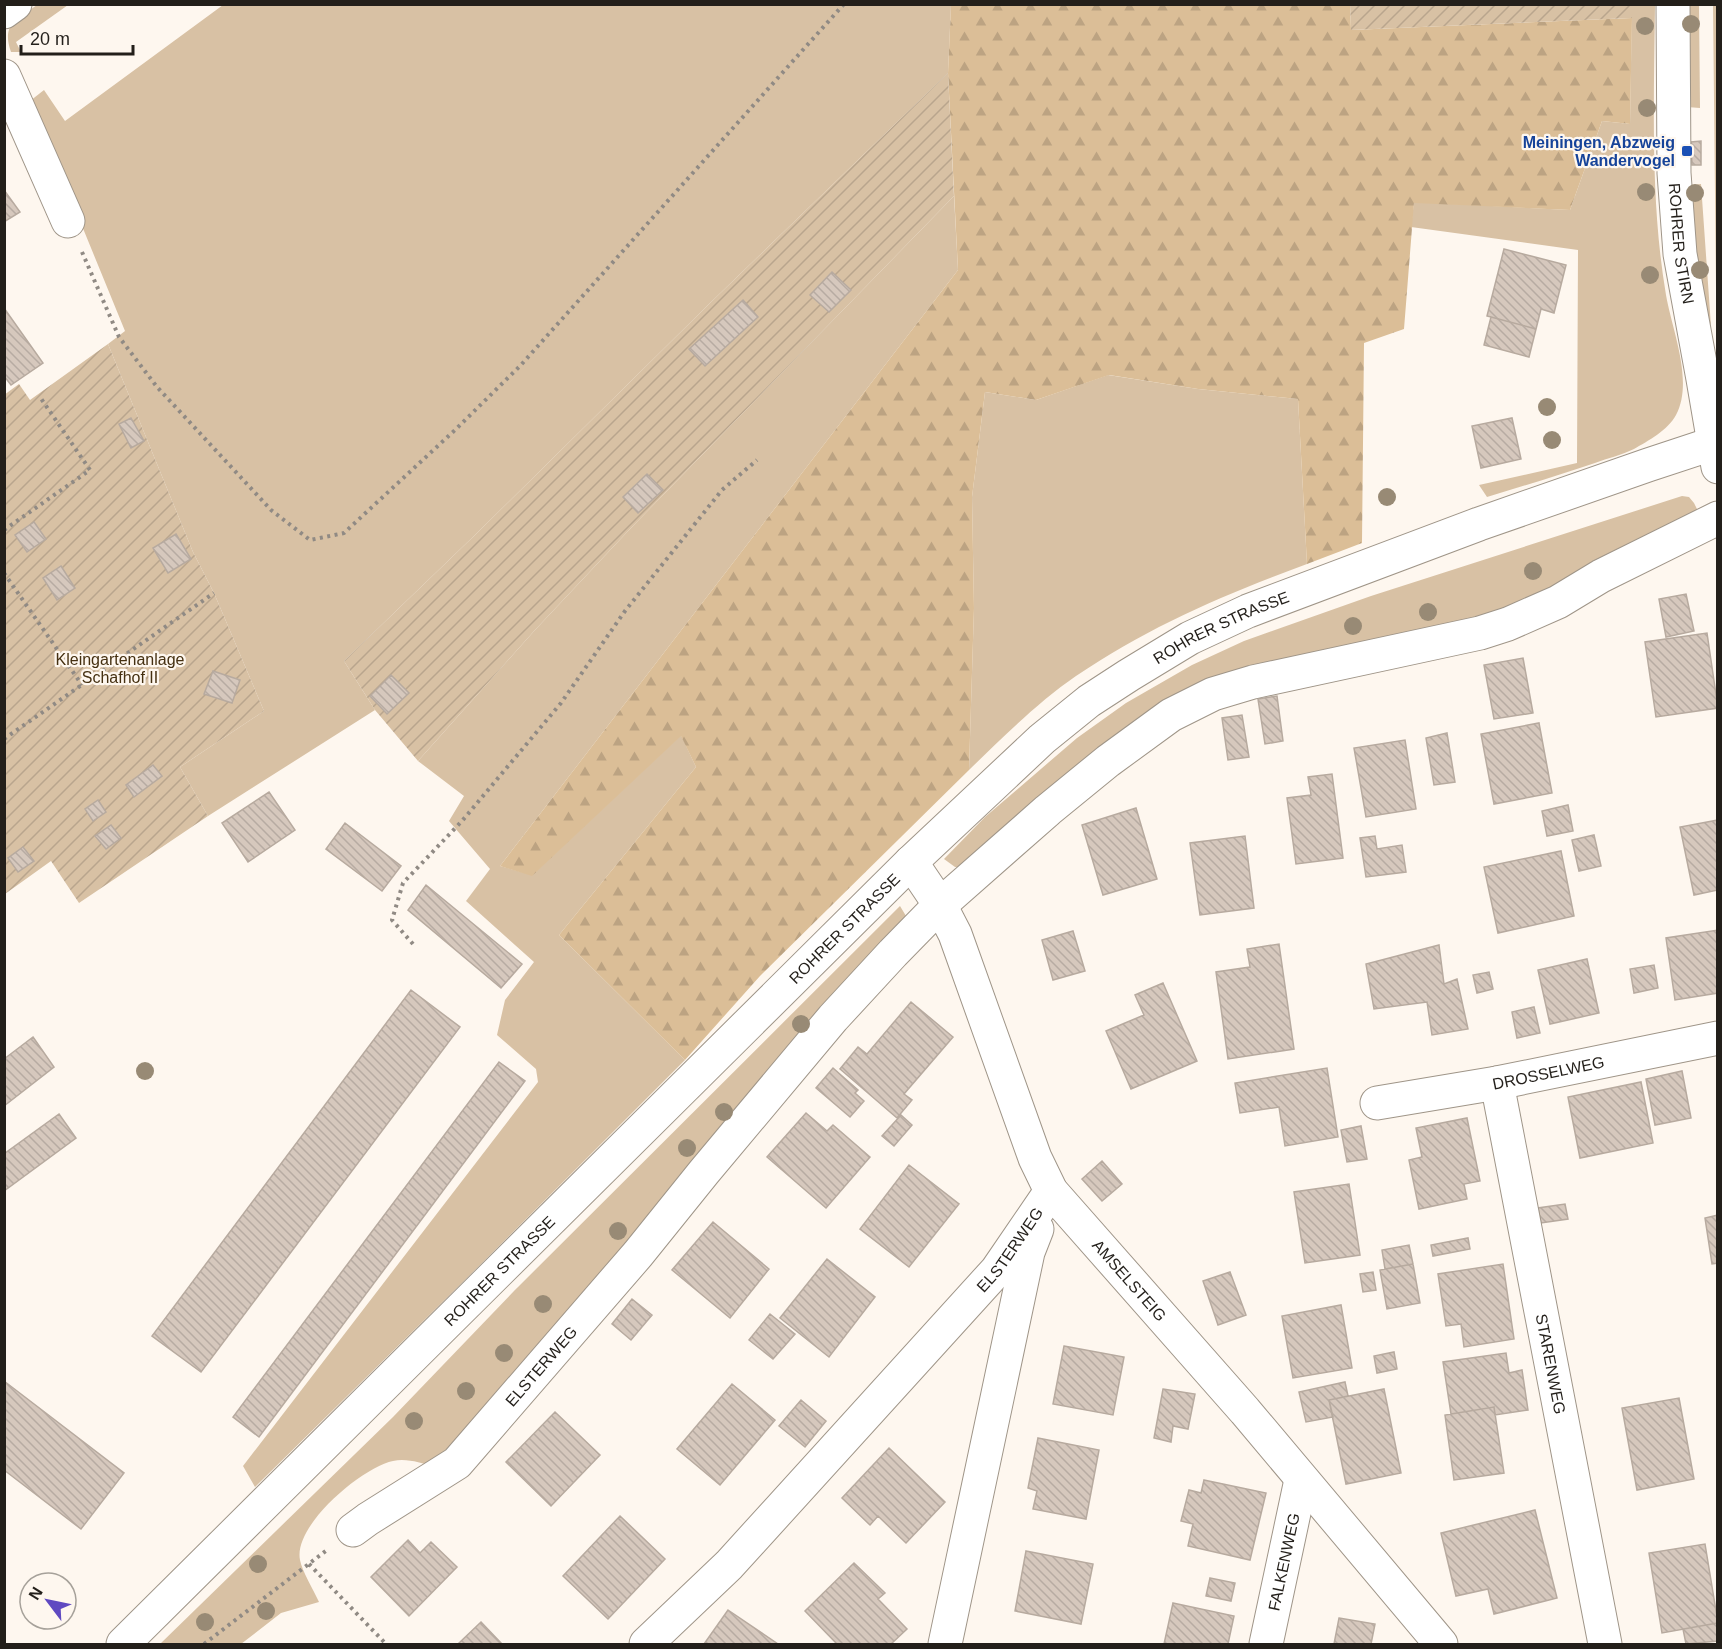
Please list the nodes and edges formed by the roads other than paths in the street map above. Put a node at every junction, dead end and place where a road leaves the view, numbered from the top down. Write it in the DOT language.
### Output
graph roads {
  1 [pos="15,4"];
  2 [pos="1673,4"];
  3 [pos="4,12"];
  4 [pos="4,76"];
  5 [pos="68,221"];
  6 [pos="1716,451"];
  7 [pos="1718,518"];
  8 [pos="911,862"];
  9 [pos="940,904"];
  10 [pos="1718,1038"];
  11 [pos="1497,1083"];
  12 [pos="1377,1103"];
  13 [pos="1052,1191"];
  14 [pos="1301,1480"];
  15 [pos="353,1530"];
  16 [pos="123,1644"];
  17 [pos="646,1644"];
  18 [pos="945,1644"];
  19 [pos="1266,1644"];
  20 [pos="1441,1644"];
  21 [pos="1605,1644"];
  1 -- 3 [label="street"];
  2 -- 6 [label="street, ROHRER STIRN"];
  4 -- 5 [label="street"];
  6 -- 8 [label="street, ROHRER STRASSE"];
  7 -- 9 [label="street"];
  8 -- 9 [label="street, AMSELSTEIG"];
  8 -- 16 [label="street, ROHRER STRASSE"];
  9 -- 13 [label="street, AMSELSTEIG"];
  9 -- 15 [label="street, ELSTERWEG"];
  10 -- 11 [label="street, DROSSELWEG"];
  11 -- 12 [label="street, DROSSELWEG"];
  11 -- 21 [label="street, STARENWEG"];
  13 -- 14 [label="street, AMSELSTEIG"];
  13 -- 17 [label="street, ELSTERWEG"];
  13 -- 18 [label="street, ELSTERWEG"];
  14 -- 19 [label="street, FALKENWEG"];
  14 -- 20 [label="street, AMSELSTEIG"];
}
